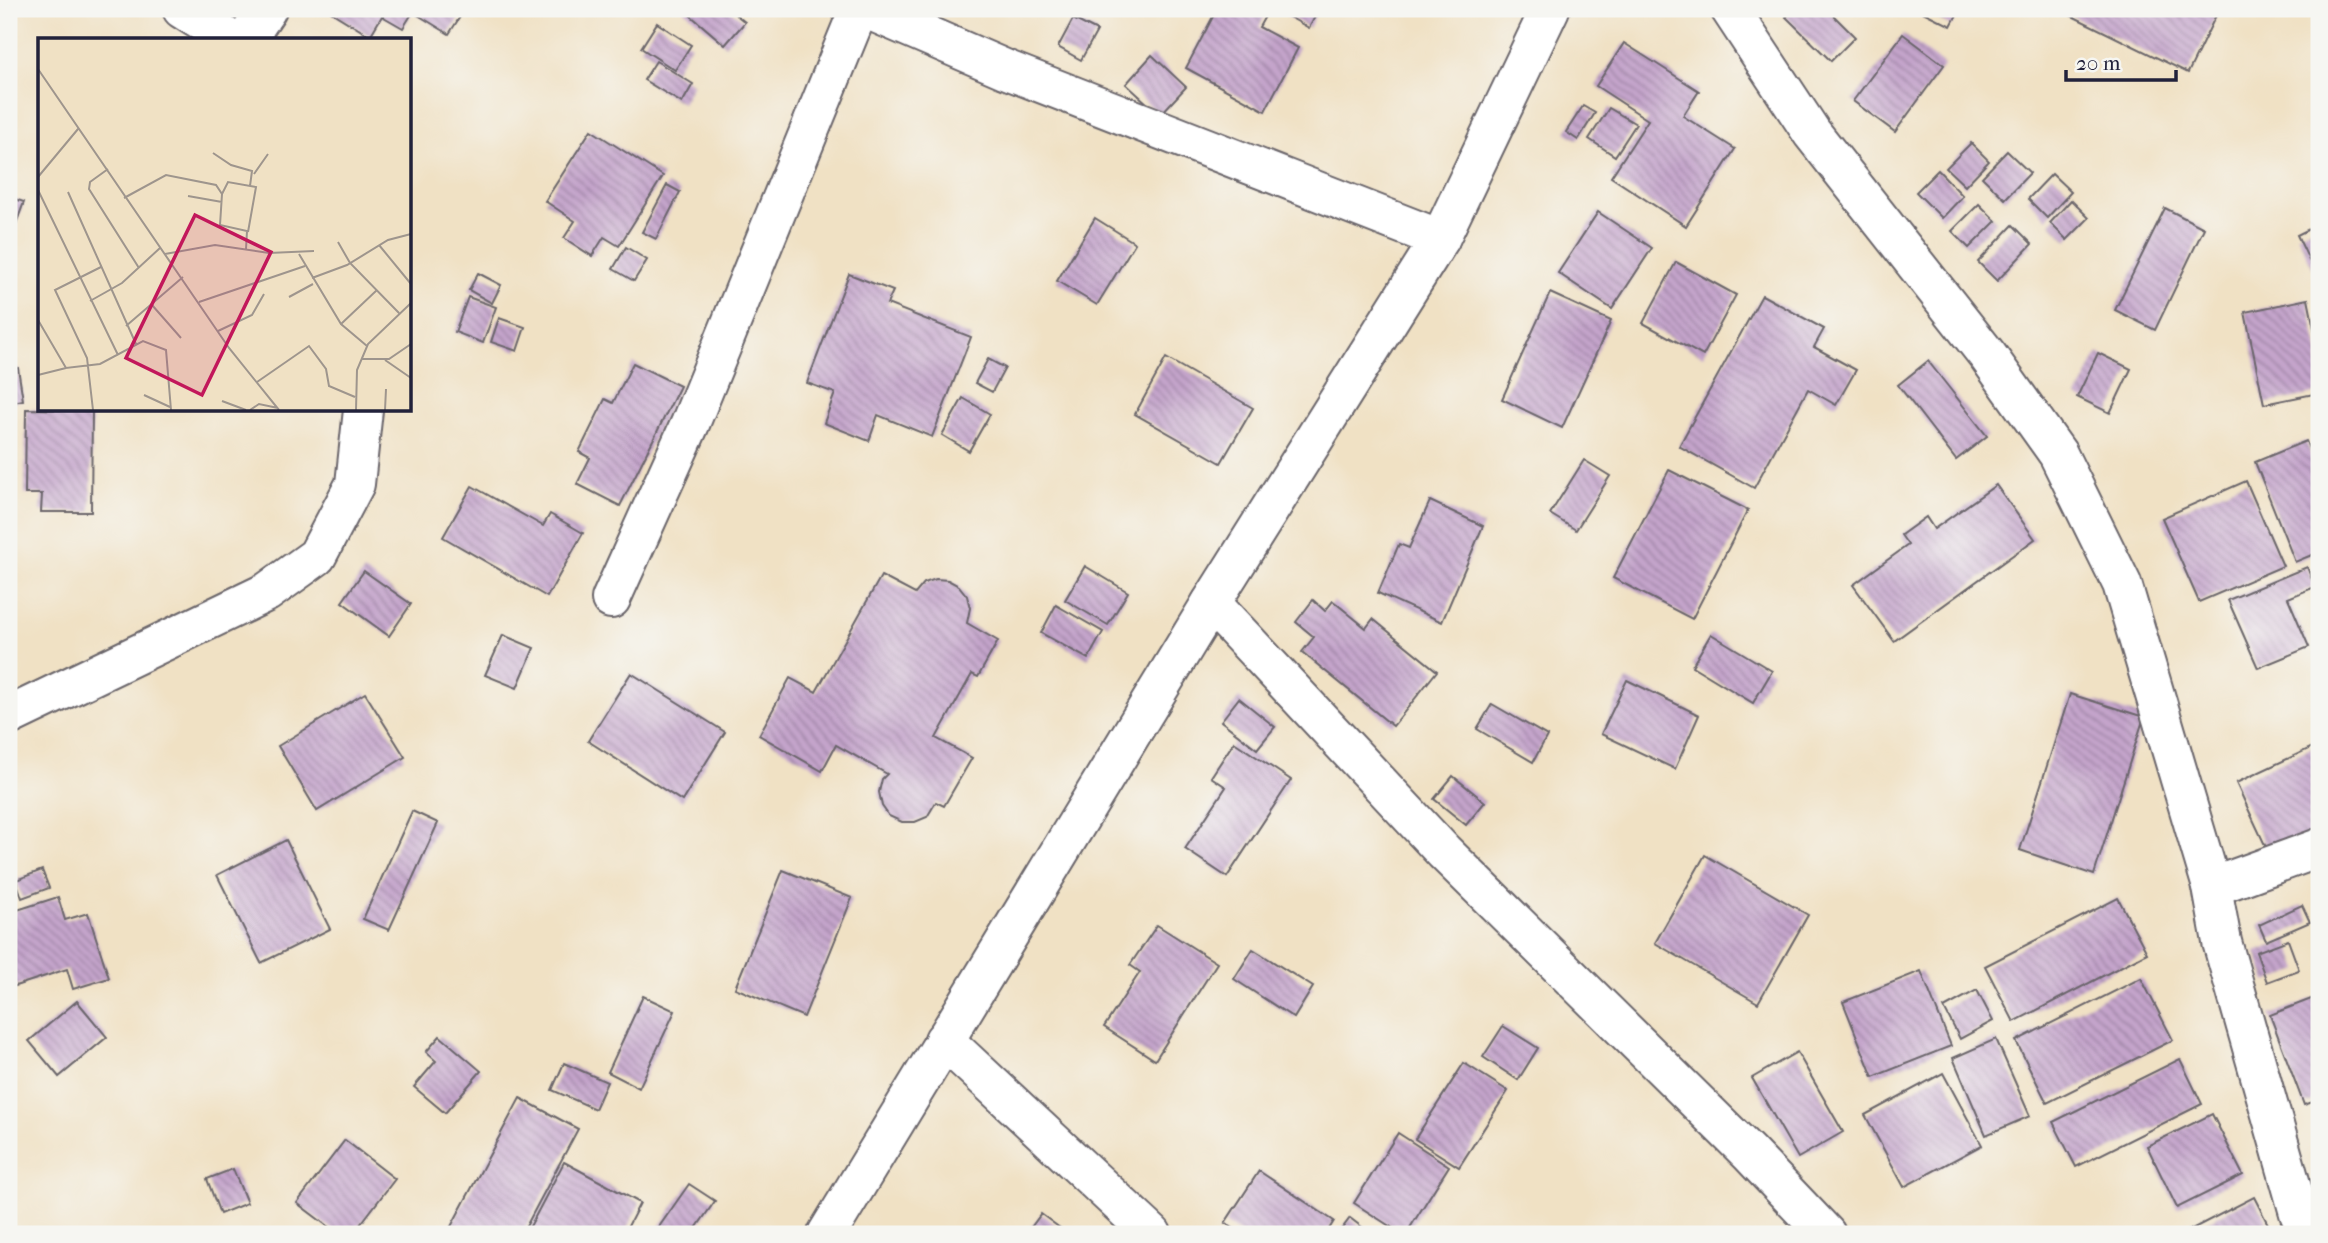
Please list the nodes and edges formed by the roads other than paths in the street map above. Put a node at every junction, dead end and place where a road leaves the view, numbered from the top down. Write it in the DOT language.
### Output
graph roads {
  1 [pos="181,9"];
  2 [pos="267,9"];
  3 [pos="859,9"];
  4 [pos="866,9"];
  5 [pos="1550,9"];
  6 [pos="1730,9"];
  7 [pos="228,38"];
  8 [pos="247,38"];
  9 [pos="1440,239"];
  10 [pos="363,411"];
  11 [pos="611,599"];
  12 [pos="1211,603"];
  13 [pos="9,716"];
  14 [pos="2319,848"];
  15 [pos="2212,887"];
  16 [pos="944,1040"];
  17 [pos="827,1234"];
  18 [pos="1152,1234"];
  19 [pos="1826,1234"];
  20 [pos="2308,1234"];
  1 -- 7 [label="street"];
  2 -- 8 [label="street"];
  3 -- 11 [label="street"];
  4 -- 9 [label="street"];
  5 -- 9 [label="street"];
  6 -- 15 [label="street"];
  9 -- 12 [label="street"];
  10 -- 13 [label="street"];
  12 -- 16 [label="street"];
  12 -- 19 [label="street"];
  14 -- 15 [label="street"];
  15 -- 20 [label="street"];
  16 -- 17 [label="street"];
  16 -- 18 [label="street"];
}
